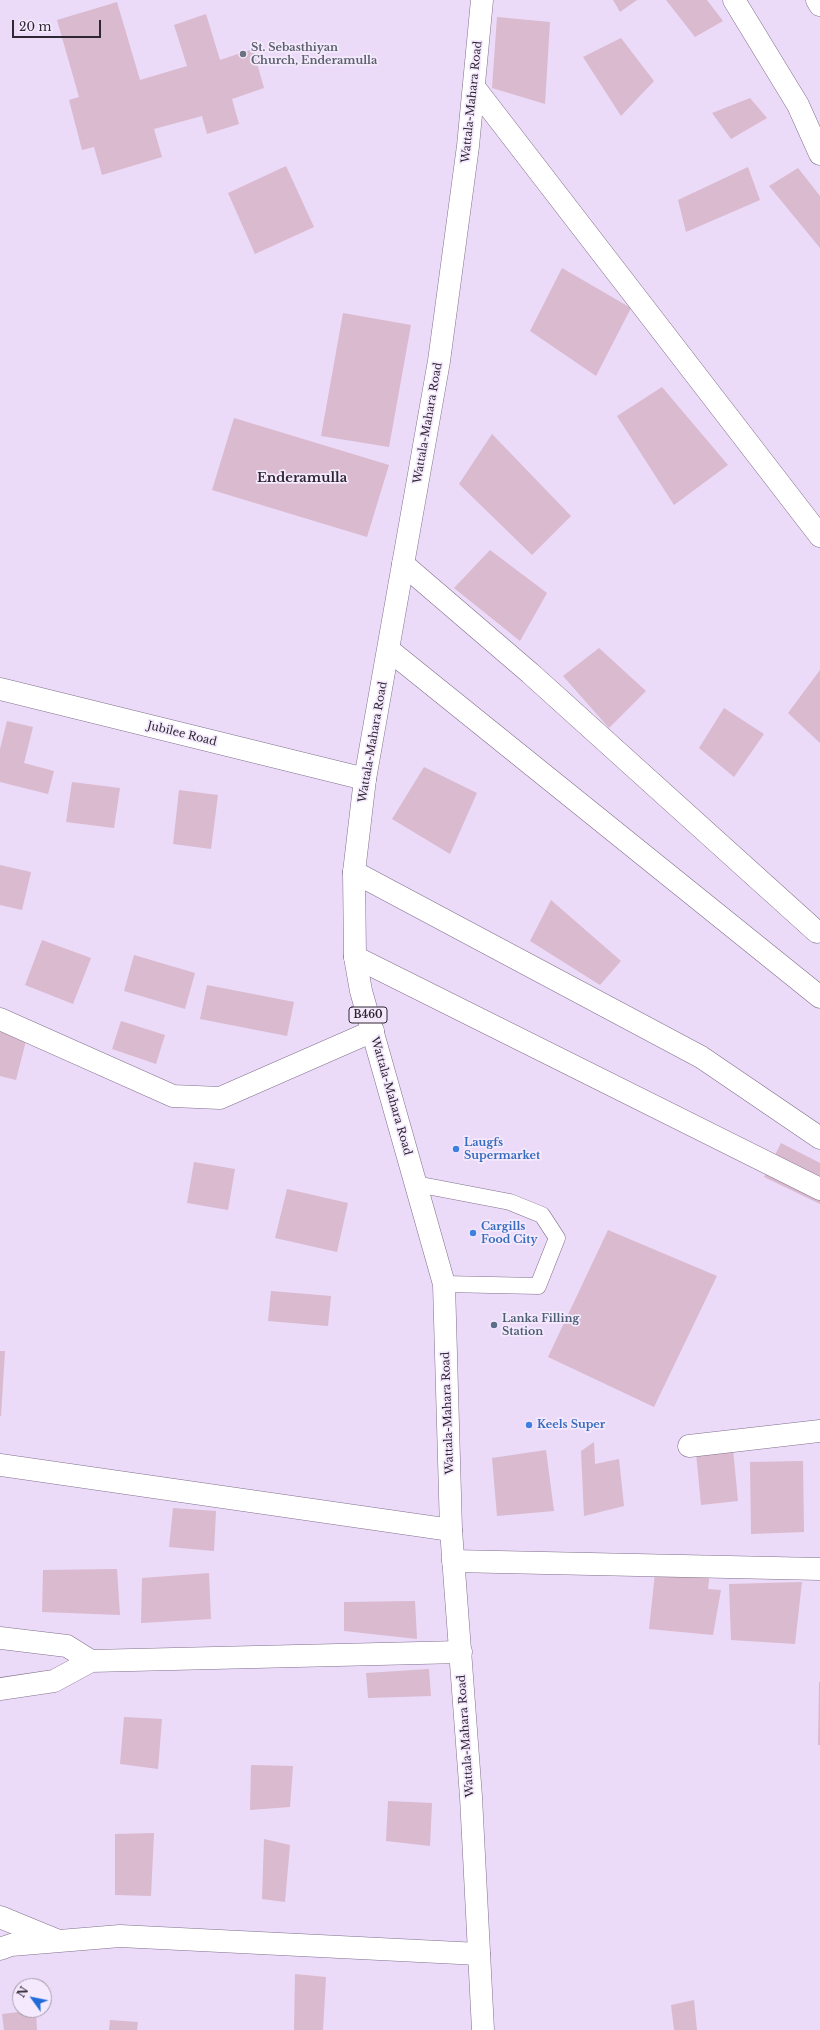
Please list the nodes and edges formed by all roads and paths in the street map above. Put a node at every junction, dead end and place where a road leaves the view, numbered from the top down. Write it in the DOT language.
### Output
graph roads {
  1 [pos="482,0"];
  2 [pos="734,0"];
  3 [pos="817,0"];
  4 [pos="820,5"];
  5 [pos="474,87"];
  6 [pos="820,154"];
  7 [pos="820,536"];
  8 [pos="403,564"];
  9 [pos="389,650"];
  10 [pos="0,689"];
  11 [pos="365,779"];
  12 [pos="354,872"];
  13 [pos="817,932"];
  14 [pos="355,957"];
  15 [pos="820,997"];
  16 [pos="0,1019"];
  17 [pos="373,1031"];
  18 [pos="820,1138"];
  19 [pos="416,1184"];
  20 [pos="820,1189"];
  21 [pos="444,1284"];
  22 [pos="820,1431"];
  23 [pos="689,1446"];
  24 [pos="0,1466"];
  25 [pos="451,1530"];
  26 [pos="453,1561"];
  27 [pos="820,1569"];
  28 [pos="0,1638"];
  29 [pos="461,1652"];
  30 [pos="91,1661"];
  31 [pos="0,1688"];
  32 [pos="0,1917"];
  33 [pos="58,1941"];
  34 [pos="0,1949"];
  35 [pos="479,1954"];
  36 [pos="483,2030"];
  1 -- 5 [label="street, Wattala-Mahara Road / B460"];
  2 -- 6 [label="street"];
  3 -- 4 [label="street"];
  5 -- 7 [label="street"];
  5 -- 8 [label="street, Wattala-Mahara Road / B460"];
  8 -- 9 [label="street, Wattala-Mahara Road / B460"];
  8 -- 13 [label="street"];
  9 -- 11 [label="street, Wattala-Mahara Road / B460"];
  9 -- 15 [label="street"];
  10 -- 11 [label="street, Jubilee Road"];
  11 -- 12 [label="street, Wattala-Mahara Road / B460"];
  12 -- 14 [label="street, Wattala-Mahara Road / B460"];
  12 -- 18 [label="street"];
  14 -- 17 [label="street, Wattala-Mahara Road / B460"];
  14 -- 20 [label="street"];
  16 -- 17 [label="street"];
  17 -- 19 [label="street, Wattala-Mahara Road / B460"];
  19 -- 21 [label="street, Wattala-Mahara Road / B460"];
  19 -- 21 [label="lane"];
  21 -- 25 [label="street, Wattala-Mahara Road / B460"];
  22 -- 23 [label="street"];
  24 -- 25 [label="street"];
  25 -- 26 [label="street, Wattala-Mahara Road / B460"];
  26 -- 27 [label="street"];
  26 -- 29 [label="street, Wattala-Mahara Road / B460"];
  28 -- 30 [label="street"];
  29 -- 30 [label="street"];
  29 -- 35 [label="street, Wattala-Mahara Road / B460"];
  30 -- 31 [label="street"];
  32 -- 33 [label="street"];
  33 -- 34 [label="street"];
  33 -- 35 [label="street"];
  35 -- 36 [label="street, Wattala-Mahara Road / B460"];
}
